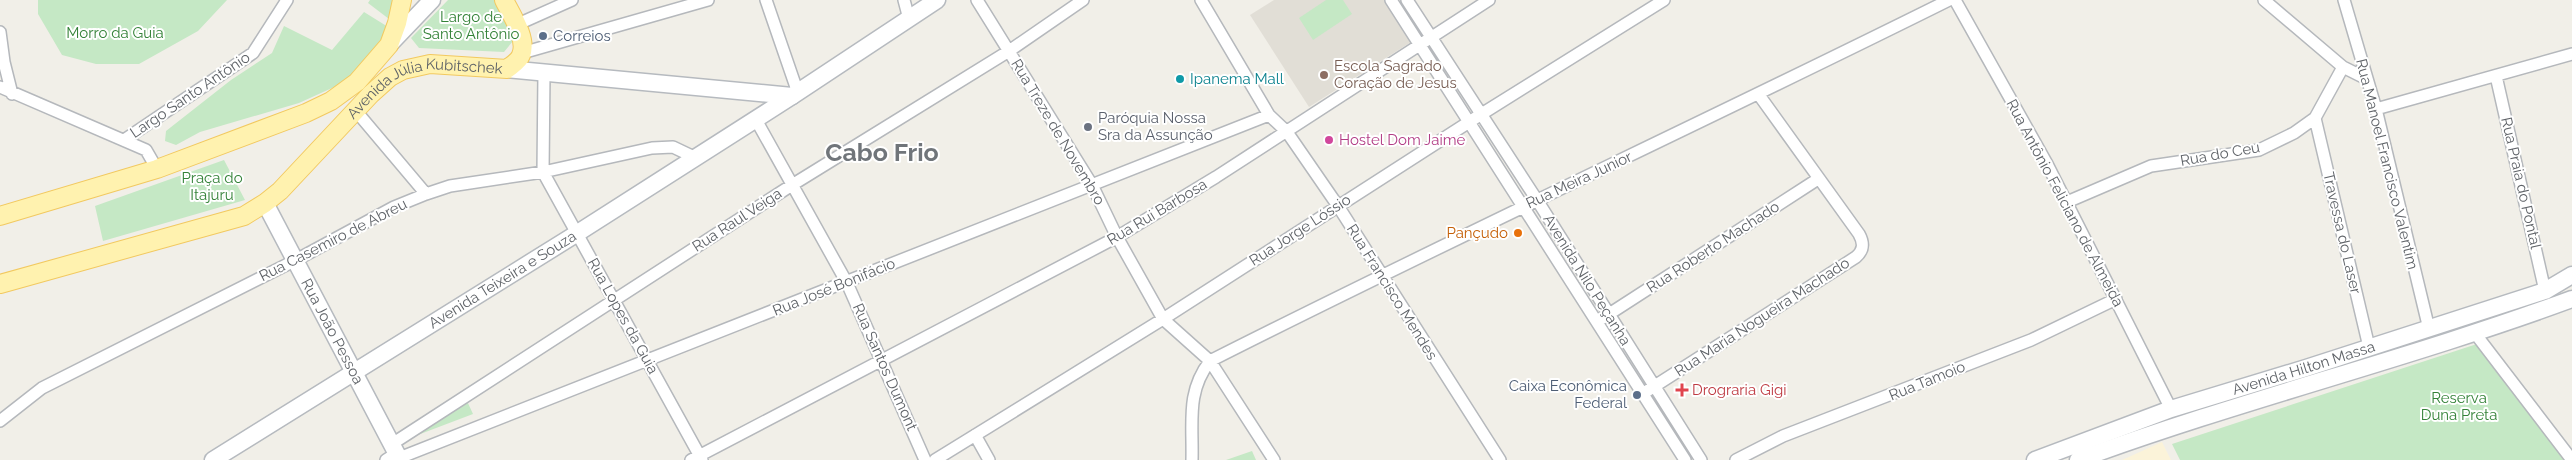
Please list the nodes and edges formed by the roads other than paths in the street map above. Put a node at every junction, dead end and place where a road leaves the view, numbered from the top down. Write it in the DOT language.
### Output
graph roads {
  1 [pos="287,0"];
  2 [pos="402,0"];
  3 [pos="432,0"];
  4 [pos="504,0"];
  5 [pos="572,0"];
  6 [pos="708,0"];
  7 [pos="766,0"];
  8 [pos="904,0"];
  9 [pos="937,0"];
  10 [pos="977,0"];
  11 [pos="1083,0"];
  12 [pos="1201,0"];
  13 [pos="1391,0"];
  14 [pos="1406,0"];
  15 [pos="1489,0"];
  16 [pos="1664,0"];
  17 [pos="1949,0"];
  18 [pos="1955,0"];
  19 [pos="2264,0"];
  20 [pos="2344,0"];
  21 [pos="909,18"];
  22 [pos="516,25"];
  23 [pos="0,32"];
  24 [pos="1430,38"];
  25 [pos="1420,44"];
  26 [pos="389,45"];
  27 [pos="1009,51"];
  28 [pos="522,53"];
  29 [pos="2572,54"];
  30 [pos="2343,67"];
  31 [pos="507,69"];
  32 [pos="544,73"];
  33 [pos="2496,76"];
  34 [pos="2365,78"];
  35 [pos="0,88"];
  36 [pos="12,94"];
  37 [pos="795,94"];
  38 [pos="1759,95"];
  39 [pos="2376,110"];
  40 [pos="356,111"];
  41 [pos="1269,115"];
  42 [pos="1480,115"];
  43 [pos="755,118"];
  44 [pos="2315,118"];
  45 [pos="1469,122"];
  46 [pos="1287,132"];
  47 [pos="124,140"];
  48 [pos="694,157"];
  49 [pos="157,169"];
  50 [pos="543,172"];
  51 [pos="1818,179"];
  52 [pos="792,184"];
  53 [pos="1092,185"];
  54 [pos="426,194"];
  55 [pos="1537,200"];
  56 [pos="2067,202"];
  57 [pos="266,203"];
  58 [pos="1338,206"];
  59 [pos="1524,206"];
  60 [pos="0,216"];
  61 [pos="576,234"];
  62 [pos="1117,237"];
  63 [pos="296,260"];
  64 [pos="1382,274"];
  65 [pos="2572,275"];
  66 [pos="847,283"];
  67 [pos="0,284"];
  68 [pos="2545,291"];
  69 [pos="2116,299"];
  70 [pos="2572,299"];
  71 [pos="613,300"];
  72 [pos="1608,314"];
  73 [pos="1164,319"];
  74 [pos="1596,323"];
  75 [pos="2429,329"];
  76 [pos="2474,332"];
  77 [pos="2369,348"];
  78 [pos="882,359"];
  79 [pos="648,360"];
  80 [pos="1210,361"];
  81 [pos="355,370"];
  82 [pos="1649,390"];
  83 [pos="2171,408"];
  84 [pos="0,421"];
  85 [pos="975,435"];
  86 [pos="395,455"];
  87 [pos="697,459"];
  88 [pos="213,460"];
  89 [pos="925,460"];
  90 [pos="935,460"];
  91 [pos="989,460"];
  92 [pos="1192,460"];
  93 [pos="1274,460"];
  94 [pos="1500,460"];
  95 [pos="1685,460"];
  96 [pos="1701,460"];
  97 [pos="1736,460"];
  98 [pos="2035,460"];
  99 [pos="2078,460"];
  100 [pos="2572,460"];
  1 -- 47 [label="street, Largo Santo Antônio"];
  2 -- 26 [label="main road"];
  3 -- 26 [label="main road"];
  4 -- 22 [label="main road"];
  5 -- 22 [label="street"];
  6 -- 28 [label="street"];
  7 -- 37 [label="street"];
  8 -- 21 [label="street"];
  9 -- 21 [label="main road"];
  10 -- 27 [label="street, Rua Treze de Novembro"];
  11 -- 27 [label="street, Rua Raul Veiga"];
  12 -- 41 [label="street, Rua Francisco Mendes"];
  13 -- 25 [label="street, Avenida Nilo Peçanha"];
  14 -- 24 [label="street, Avenida Nilo Peçanha"];
  15 -- 24 [label="street"];
  16 -- 42 [label="street, Rua Jorge Lóssio"];
  17 -- 38 [label="street, Rua Meira Junior"];
  18 -- 56 [label="street, Rua Antônio Feliciano de Almeida"];
  19 -- 30 [label="street"];
  20 -- 34 [label="street, Rua Manoel Francisco Valentim"];
  21 -- 37 [label="main road"];
  22 -- 28 [label="main road"];
  23 -- 36 [label="street"];
  24 -- 25 [label="street, Rua Rui Barbosa"];
  24 -- 42 [label="street, Avenida Nilo Peçanha"];
  25 -- 45 [label="street, Avenida Nilo Peçanha"];
  25 -- 46 [label="street, Rua Rui Barbosa"];
  26 -- 49 [label="main road, Avenida Júlia Kubitschek"];
  27 -- 52 [label="street, Rua Raul Veiga"];
  27 -- 53 [label="street, Rua Treze de Novembro"];
  28 -- 31 [label="main road"];
  29 -- 33 [label="street"];
  30 -- 34 [label="street"];
  30 -- 44 [label="street, Rua do Ceu"];
  31 -- 32 [label="main road, Avenida Júlia Kubitschek"];
  31 -- 40 [label="main road, Avenida Júlia Kubitschek"];
  32 -- 37 [label="main road, Avenida Júlia Kubitschek"];
  32 -- 50 [label="street"];
  33 -- 39 [label="street"];
  33 -- 68 [label="street, Rua Praia do Pontal"];
  34 -- 39 [label="street, Rua Manoel Francisco Valentim"];
  35 -- 36 [label="street"];
  36 -- 47 [label="street"];
  37 -- 43 [label="main road, Avenida Teixeira e Souza"];
  38 -- 51 [label="street, Rua Maria Nogueira Machado"];
  38 -- 55 [label="street, Rua Meira Junior"];
  39 -- 75 [label="street, Rua Manoel Francisco Valentim"];
  40 -- 54 [label="street"];
  40 -- 57 [label="main road, Avenida Júlia Kubitschek"];
  41 -- 46 [label="street, Rua Francisco Mendes"];
  41 -- 53 [label="street, Rua José Bonifácio"];
  42 -- 45 [label="street, Rua Jorge Lóssio"];
  42 -- 55 [label="street, Avenida Nilo Peçanha"];
  43 -- 48 [label="main road, Avenida Teixeira e Souza"];
  43 -- 52 [label="street, Rua Santos Dumont"];
  44 -- 56 [label="street, Rua do Ceu"];
  44 -- 77 [label="street, Travessa do Laser"];
  45 -- 58 [label="street, Rua Jorge Lóssio"];
  45 -- 59 [label="street, Avenida Nilo Peçanha"];
  46 -- 58 [label="street, Rua Francisco Mendes"];
  46 -- 62 [label="street, Rua Rui Barbosa"];
  47 -- 49 [label="street"];
  48 -- 50 [label="street, Rua Casemiro de Abreu"];
  48 -- 61 [label="main road, Avenida Teixeira e Souza"];
  49 -- 60 [label="main road, Avenida Júlia Kubitschek"];
  50 -- 54 [label="street, Rua Casemiro de Abreu"];
  50 -- 61 [label="street, Rua Lopes da Guia"];
  51 -- 72 [label="street, Rua Roberto Machado"];
  51 -- 82 [label="street, Rua Maria Nogueira Machado"];
  52 -- 66 [label="street, Rua Santos Dumont"];
  52 -- 71 [label="street, Rua Raul Veiga"];
  53 -- 62 [label="street, Rua Treze de Novembro"];
  53 -- 66 [label="street, Rua José Bonifácio"];
  54 -- 63 [label="street, Rua Casemiro de Abreu"];
  55 -- 59 [label="street, Rua Meira Junior"];
  55 -- 72 [label="street, Avenida Nilo Peçanha"];
  56 -- 69 [label="street, Rua Antônio Feliciano de Almeida"];
  57 -- 63 [label="main road, Rua João Pessoa"];
  57 -- 67 [label="main road, Avenida Júlia Kubitschek"];
  58 -- 64 [label="street, Rua Francisco Mendes"];
  58 -- 73 [label="street, Rua Jorge Lóssio"];
  59 -- 64 [label="street, Rua Meira Junior"];
  59 -- 74 [label="street, Avenida Nilo Peçanha"];
  61 -- 71 [label="street, Rua Lopes da Guia"];
  61 -- 81 [label="main road, Avenida Teixeira e Souza"];
  62 -- 73 [label="street, Rua Treze de Novembro"];
  62 -- 78 [label="street, Rua Rui Barbosa"];
  63 -- 81 [label="main road, Rua João Pessoa"];
  63 -- 84 [label="street, Rua Casemiro de Abreu"];
  64 -- 80 [label="street, Rua Meira Junior"];
  64 -- 94 [label="street, Rua Francisco Mendes"];
  65 -- 68 [label="main road, Avenida Hilton Massa"];
  66 -- 78 [label="street, Rua Santos Dumont"];
  66 -- 79 [label="street, Rua José Bonifácio"];
  68 -- 75 [label="main road, Avenida Hilton Massa"];
  69 -- 83 [label="street, Rua Antônio Feliciano de Almeida"];
  69 -- 97 [label="street, Rua Tamoio"];
  70 -- 76 [label="main road, Avenida Hilton Massa"];
  71 -- 79 [label="street, Rua Lopes da Guia"];
  71 -- 86 [label="street, Rua Raul Veiga"];
  72 -- 74 [label="street, Rua Roberto Machado"];
  72 -- 82 [label="street, Avenida Nilo Peçanha"];
  73 -- 80 [label="street, Rua Treze de Novembro"];
  73 -- 85 [label="street, Rua Jorge Lóssio"];
  74 -- 82 [label="street, Avenida Nilo Peçanha"];
  75 -- 77 [label="main road, Avenida Hilton Massa"];
  76 -- 99 [label="main road, Avenida Hilton Massa"];
  76 -- 100 [label="street"];
  77 -- 83 [label="main road, Avenida Hilton Massa"];
  78 -- 87 [label="street, Rua Rui Barbosa"];
  78 -- 89 [label="street, Rua Santos Dumont"];
  79 -- 86 [label="street, Rua José Bonifácio"];
  79 -- 87 [label="street, Rua Lopes da Guia"];
  80 -- 92 [label="street"];
  80 -- 93 [label="street, Rua Treze de Novembro"];
  81 -- 86 [label="main road, Rua João Pessoa"];
  81 -- 88 [label="main road, Avenida Teixeira e Souza"];
  82 -- 95 [label="street, Avenida Nilo Peçanha"];
  82 -- 96 [label="street, Avenida Nilo Peçanha"];
  83 -- 98 [label="main road, Avenida Hilton Massa"];
  85 -- 90 [label="street, Rua Jorge Lóssio"];
  85 -- 91 [label="street"];
}
